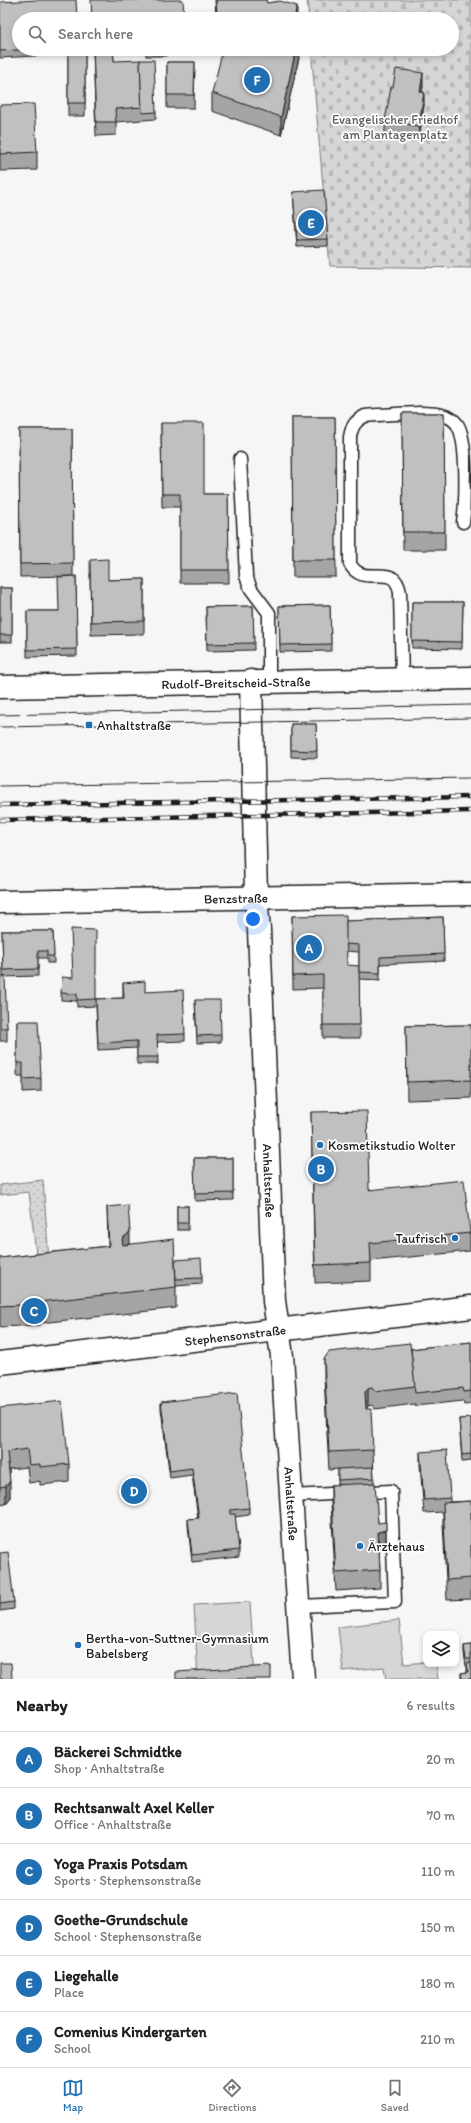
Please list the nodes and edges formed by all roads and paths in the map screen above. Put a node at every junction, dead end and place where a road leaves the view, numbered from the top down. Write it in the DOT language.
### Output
graph roads {
  1 [pos="240,459"];
  2 [pos="463,522"];
  3 [pos="471,678"];
  4 [pos="402,679"];
  5 [pos="260,681"];
  6 [pos="0,687"];
  7 [pos="471,894"];
  8 [pos="256,898"];
  9 [pos="0,902"];
  10 [pos="471,1307"];
  11 [pos="278,1330"];
  12 [pos="0,1363"];
  13 [pos="291,1496"];
  14 [pos="298,1606"];
  15 [pos="303,1679"];
  1 -- 5 [label="lane"];
  2 -- 4 [label="lane"];
  3 -- 4 [label="street, Rudolf-Breitscheid-Straße"];
  4 -- 5 [label="street, Rudolf-Breitscheid-Straße"];
  5 -- 6 [label="street, Rudolf-Breitscheid-Straße"];
  5 -- 8 [label="street, Anhaltstraße"];
  7 -- 8 [label="street, Benzstraße"];
  8 -- 9 [label="street, Benzstraße"];
  8 -- 11 [label="street, Anhaltstraße"];
  10 -- 11 [label="street, Stephensonstraße"];
  11 -- 12 [label="street, Stephensonstraße"];
  11 -- 13 [label="street, Anhaltstraße"];
  13 -- 14 [label="street, Anhaltstraße"];
  13 -- 14 [label="lane"];
  14 -- 15 [label="street, Anhaltstraße"];
}
